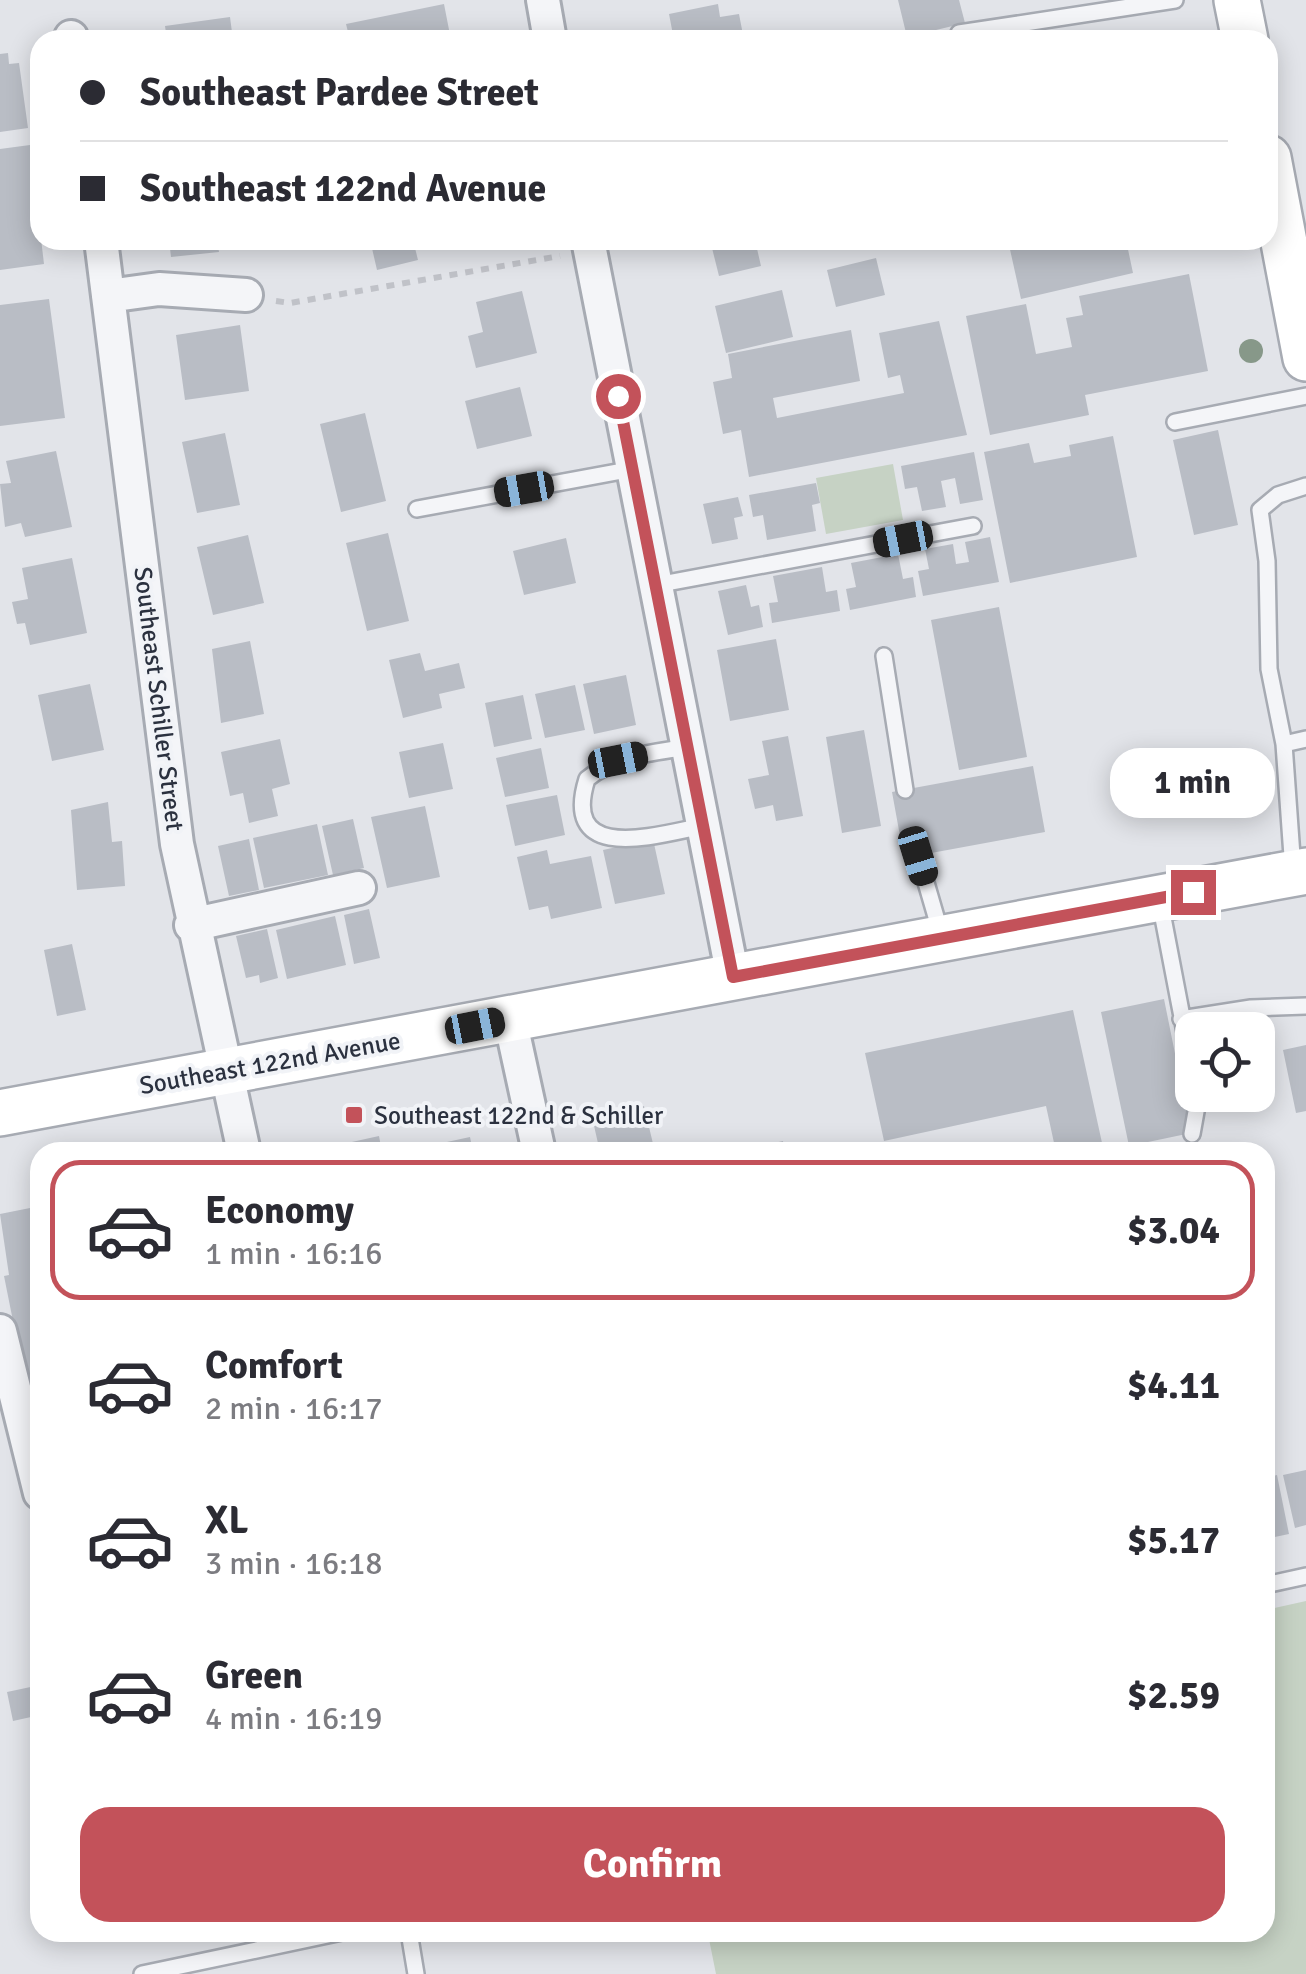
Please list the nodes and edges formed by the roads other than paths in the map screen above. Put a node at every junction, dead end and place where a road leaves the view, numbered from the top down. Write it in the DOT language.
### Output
graph roads {
  1 [pos="543,0"];
  2 [pos="1175,0"];
  3 [pos="1237,0"];
  4 [pos="548,30"];
  5 [pos="973,30"];
  6 [pos="1243,30"];
  7 [pos="1278,201"];
  8 [pos="103,250"];
  9 [pos="589,250"];
  10 [pos="246,295"];
  11 [pos="108,296"];
  12 [pos="1306,358"];
  13 [pos="1306,396"];
  14 [pos="1175,422"];
  15 [pos="632,469"];
  16 [pos="1306,486"];
  17 [pos="416,509"];
  18 [pos="973,526"];
  19 [pos="656,585"];
  20 [pos="884,656"];
  21 [pos="1306,740"];
  22 [pos="1284,744"];
  23 [pos="687,747"];
  24 [pos="905,790"];
  25 [pos="703,826"];
  26 [pos="918,856"];
  27 [pos="1300,873"];
  28 [pos="359,888"];
  29 [pos="1159,898"];
  30 [pos="192,925"];
  31 [pos="942,938"];
  32 [pos="733,977"];
  33 [pos="1306,1006"];
  34 [pos="1180,1012"];
  35 [pos="1227,1012"];
  36 [pos="510,1019"];
  37 [pos="224,1072"];
  38 [pos="1195,1112"];
  39 [pos="0,1113"];
  40 [pos="1192,1134"];
  41 [pos="242,1142"];
  42 [pos="536,1142"];
  43 [pos="0,1331"];
  44 [pos="30,1452"];
  45 [pos="1306,1576"];
  46 [pos="1275,1583"];
  47 [pos="294,1942"];
  48 [pos="411,1942"];
  49 [pos="142,1974"];
  50 [pos="416,1974"];
  1 -- 4 [label="street"];
  2 -- 5 [label="lane"];
  3 -- 6 [label="main road"];
  7 -- 12 [label="main road"];
  8 -- 11 [label="street, Southeast Schiller Street"];
  9 -- 15 [label="street"];
  10 -- 11 [label="street"];
  11 -- 30 [label="street, Southeast Schiller Street"];
  13 -- 14 [label="lane"];
  15 -- 17 [label="lane"];
  15 -- 19 [label="street"];
  16 -- 22 [label="lane"];
  18 -- 19 [label="lane"];
  19 -- 23 [label="street"];
  20 -- 24 [label="lane"];
  21 -- 22 [label="lane"];
  22 -- 27 [label="lane"];
  23 -- 25 [label="street"];
  23 -- 25 [label="lane"];
  25 -- 32 [label="street"];
  26 -- 31 [label="lane"];
  27 -- 29 [label="main road, Southeast 122nd Avenue"];
  28 -- 30 [label="street"];
  29 -- 31 [label="main road, Southeast 122nd Avenue"];
  29 -- 34 [label="lane"];
  30 -- 37 [label="street, Southeast Schiller Street"];
  31 -- 32 [label="main road, Southeast 122nd Avenue"];
  32 -- 36 [label="main road, Southeast 122nd Avenue"];
  33 -- 35 [label="lane"];
  36 -- 37 [label="main road, Southeast 122nd Avenue"];
  36 -- 42 [label="street"];
  37 -- 39 [label="main road, Southeast 122nd Avenue"];
  37 -- 41 [label="street, Southeast Schiller Street"];
  38 -- 40 [label="lane"];
  43 -- 44 [label="street"];
  45 -- 46 [label="lane"];
  47 -- 49 [label="lane"];
  48 -- 50 [label="lane"];
}
